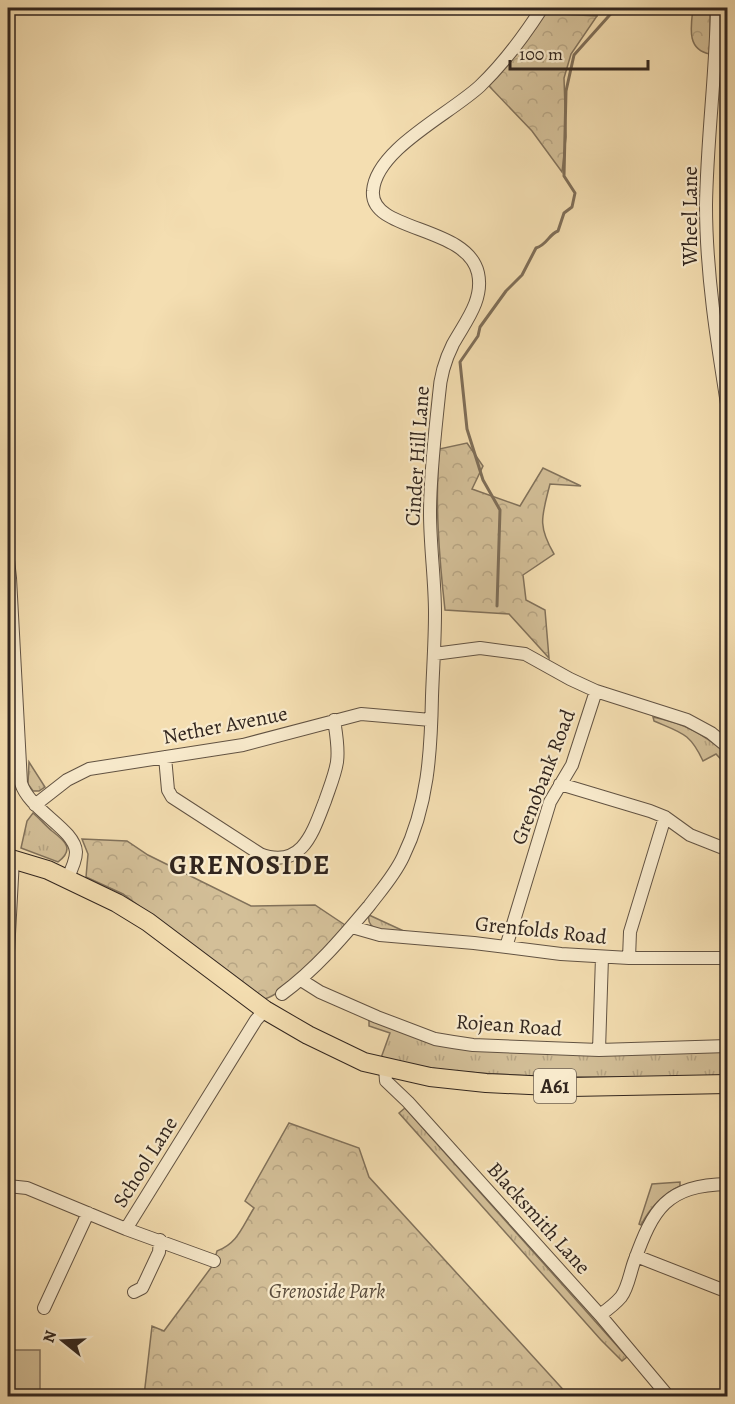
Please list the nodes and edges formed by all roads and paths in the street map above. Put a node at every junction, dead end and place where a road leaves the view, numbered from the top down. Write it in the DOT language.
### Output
graph roads {
  1 [pos="542,8"];
  2 [pos="717,8"];
  3 [pos="728,410"];
  4 [pos="8,560"];
  5 [pos="434,654"];
  6 [pos="596,691"];
  7 [pos="334,720"];
  8 [pos="431,720"];
  9 [pos="728,747"];
  10 [pos="165,757"];
  11 [pos="560,783"];
  12 [pos="35,805"];
  13 [pos="665,818"];
  14 [pos="728,850"];
  15 [pos="10,858"];
  16 [pos="67,879"];
  17 [pos="352,927"];
  18 [pos="506,947"];
  19 [pos="8,952"];
  20 [pos="602,957"];
  21 [pos="629,958"];
  22 [pos="728,958"];
  23 [pos="301,980"];
  24 [pos="282,994"];
  25 [pos="265,1010"];
  26 [pos="728,1046"];
  27 [pos="599,1050"];
  28 [pos="385,1067"];
  29 [pos="728,1084"];
  30 [pos="728,1184"];
  31 [pos="8,1186"];
  32 [pos="88,1213"];
  33 [pos="126,1229"];
  34 [pos="160,1240"];
  35 [pos="636,1256"];
  36 [pos="214,1261"];
  37 [pos="134,1292"];
  38 [pos="728,1292"];
  39 [pos="44,1308"];
  40 [pos="600,1315"];
  41 [pos="668,1396"];
  1 -- 5 [label="street, Cinder Hill Lane"];
  2 -- 3 [label="street, Wheel Lane"];
  4 -- 12 [label="street"];
  5 -- 6 [label="street"];
  5 -- 8 [label="street, Cinder Hill Lane"];
  6 -- 9 [label="street"];
  6 -- 11 [label="street, Grenobank Road"];
  7 -- 8 [label="street, Nether Avenue"];
  7 -- 10 [label="street, Nether Avenue"];
  7 -- 10 [label="street"];
  8 -- 17 [label="street, Cinder Hill Lane"];
  10 -- 12 [label="street, Nether Avenue"];
  11 -- 13 [label="street"];
  11 -- 18 [label="street, Grenobank Road"];
  12 -- 16 [label="street"];
  13 -- 14 [label="street"];
  13 -- 21 [label="street"];
  15 -- 16 [label="highway, A61"];
  15 -- 19 [label="street"];
  16 -- 25 [label="highway, A61"];
  17 -- 18 [label="street, Grenfolds Road"];
  17 -- 23 [label="street, Cinder Hill Lane"];
  18 -- 20 [label="street, Grenfolds Road"];
  20 -- 21 [label="street, Grenfolds Road"];
  20 -- 27 [label="street"];
  21 -- 22 [label="street, Grenfolds Road"];
  23 -- 24 [label="street, Cinder Hill Lane"];
  23 -- 27 [label="street, Rojean Road"];
  25 -- 28 [label="highway, A61"];
  25 -- 33 [label="street, School Lane"];
  26 -- 27 [label="street, Rojean Road"];
  28 -- 29 [label="highway, A61"];
  28 -- 40 [label="street, Blacksmith Lane"];
  30 -- 35 [label="street"];
  31 -- 32 [label="street, School Lane"];
  32 -- 33 [label="street, School Lane"];
  32 -- 39 [label="street"];
  33 -- 34 [label="street"];
  34 -- 36 [label="street"];
  34 -- 37 [label="street"];
  35 -- 38 [label="street"];
  35 -- 40 [label="street"];
  40 -- 41 [label="street, Blacksmith Lane"];
}
